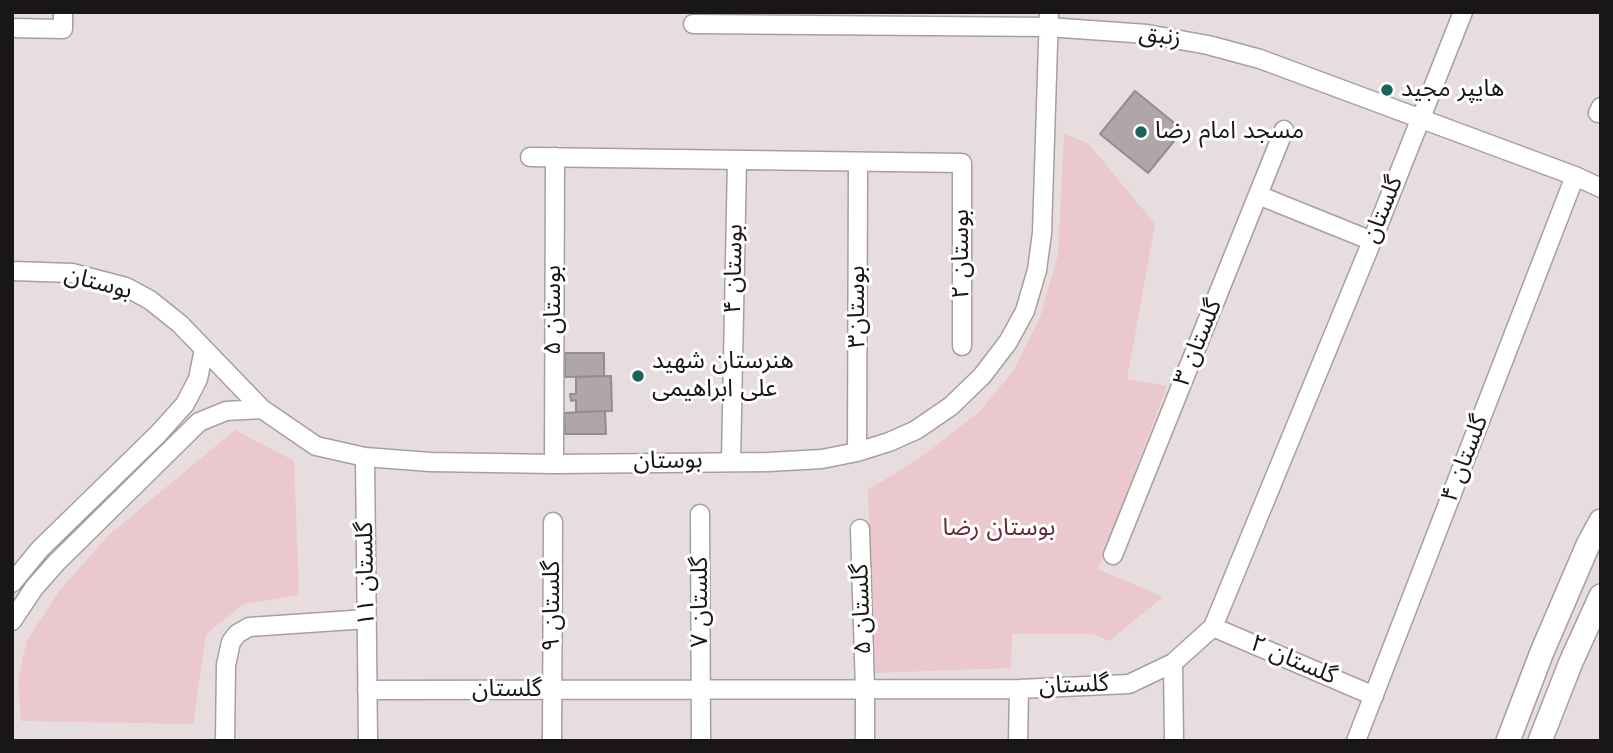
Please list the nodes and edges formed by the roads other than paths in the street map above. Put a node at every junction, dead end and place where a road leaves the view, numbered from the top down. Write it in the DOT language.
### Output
graph roads {
  1 [pos="1463,12"];
  2 [pos="1049,20"];
  3 [pos="63,21"];
  4 [pos="693,24"];
  5 [pos="12,28"];
  6 [pos="1420,119"];
  7 [pos="1284,130"];
  8 [pos="530,157"];
  9 [pos="555,157"];
  10 [pos="737,160"];
  11 [pos="858,162"];
  12 [pos="1575,176"];
  13 [pos="1601,188"];
  14 [pos="1258,195"];
  15 [pos="1372,241"];
  16 [pos="12,271"];
  17 [pos="962,346"];
  18 [pos="204,349"];
  19 [pos="262,409"];
  20 [pos="158,434"];
  21 [pos="173,447"];
  22 [pos="857,452"];
  23 [pos="365,457"];
  24 [pos="731,462"];
  25 [pos="554,464"];
  26 [pos="700,514"];
  27 [pos="1601,521"];
  28 [pos="554,522"];
  29 [pos="860,530"];
  30 [pos="1113,555"];
  31 [pos="12,583"];
  32 [pos="1601,596"];
  33 [pos="368,619"];
  34 [pos="12,621"];
  35 [pos="1213,627"];
  36 [pos="1173,663"];
  37 [pos="865,689"];
  38 [pos="1019,689"];
  39 [pos="367,690"];
  40 [pos="552,690"];
  41 [pos="702,690"];
  42 [pos="1374,696"];
  43 [pos="225,741"];
  44 [pos="368,741"];
  45 [pos="552,741"];
  46 [pos="701,741"];
  47 [pos="865,741"];
  48 [pos="1018,741"];
  49 [pos="1174,741"];
  50 [pos="1356,741"];
  51 [pos="1508,741"];
  52 [pos="1539,741"];
  1 -- 6 [label="street, گلستان"];
  2 -- 4 [label="street, زنبق"];
  2 -- 6 [label="street, زنبق"];
  2 -- 22 [label="street, بوستان"];
  3 -- 5 [label="street"];
  6 -- 12 [label="street, زنبق"];
  6 -- 15 [label="street, گلستان"];
  7 -- 14 [label="street, گلستان ۳"];
  8 -- 9 [label="street"];
  9 -- 10 [label="street"];
  9 -- 25 [label="street, بوستان ۵"];
  10 -- 11 [label="street"];
  10 -- 24 [label="street, بوستان ۴"];
  11 -- 17 [label="street, بوستان ۲"];
  11 -- 22 [label="street, بوستان۳"];
  12 -- 13 [label="street, زنبق"];
  12 -- 42 [label="street, گلستان ۴"];
  14 -- 15 [label="street"];
  14 -- 30 [label="street, گلستان ۳"];
  15 -- 35 [label="street, گلستان"];
  16 -- 18 [label="street, بوستان"];
  18 -- 19 [label="street, بوستان"];
  18 -- 20 [label="street"];
  19 -- 21 [label="street"];
  19 -- 23 [label="street, بوستان"];
  20 -- 21 [label="street"];
  20 -- 31 [label="street"];
  21 -- 34 [label="street"];
  22 -- 24 [label="street, بوستان"];
  23 -- 25 [label="street, بوستان"];
  23 -- 33 [label="street, گلستان ۱۱"];
  24 -- 25 [label="street, بوستان"];
  26 -- 41 [label="street, گلستان ۷"];
  27 -- 51 [label="main road"];
  28 -- 40 [label="street, گلستان ۹"];
  29 -- 37 [label="street, گلستان ۵"];
  32 -- 52 [label="main road"];
  33 -- 39 [label="street, گلستان ۱۱"];
  33 -- 43 [label="street"];
  35 -- 36 [label="street, گلستان"];
  35 -- 42 [label="street, گلستان ۲"];
  36 -- 38 [label="street, گلستان"];
  36 -- 49 [label="street"];
  37 -- 38 [label="street, گلستان"];
  37 -- 41 [label="street, گلستان"];
  37 -- 47 [label="street, گلستان ۵"];
  38 -- 48 [label="street"];
  39 -- 40 [label="street, گلستان"];
  39 -- 44 [label="street, گلستان ۱۱"];
  40 -- 41 [label="street, گلستان"];
  40 -- 45 [label="street, گلستان ۹"];
  41 -- 46 [label="street, گلستان ۷"];
  42 -- 50 [label="street, گلستان ۴"];
}
